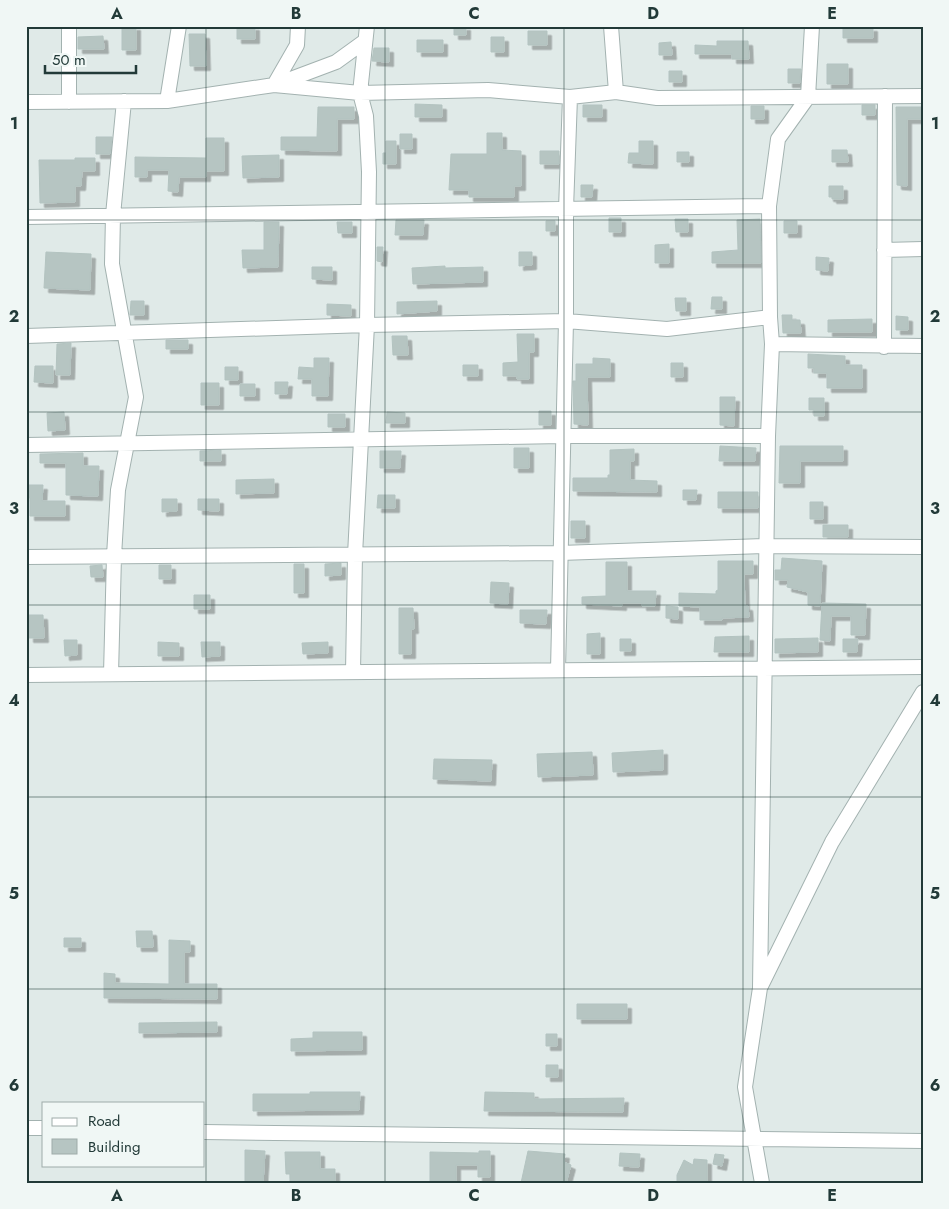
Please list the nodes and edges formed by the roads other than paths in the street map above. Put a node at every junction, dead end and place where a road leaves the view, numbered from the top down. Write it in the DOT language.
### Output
graph roads {
  1 [pos="69,26"];
  2 [pos="178,26"];
  3 [pos="298,26"];
  4 [pos="366,26"];
  5 [pos="611,26"];
  6 [pos="812,26"];
  7 [pos="365,41"];
  8 [pos="274,85"];
  9 [pos="616,92"];
  10 [pos="360,93"];
  11 [pos="885,96"];
  12 [pos="923,96"];
  13 [pos="570,97"];
  14 [pos="808,97"];
  15 [pos="168,101"];
  16 [pos="26,102"];
  17 [pos="69,102"];
  18 [pos="124,102"];
  19 [pos="768,206"];
  20 [pos="566,209"];
  21 [pos="369,212"];
  22 [pos="113,215"];
  23 [pos="26,217"];
  24 [pos="923,249"];
  25 [pos="884,250"];
  26 [pos="770,317"];
  27 [pos="566,321"];
  28 [pos="367,325"];
  29 [pos="124,333"];
  30 [pos="26,336"];
  31 [pos="772,344"];
  32 [pos="923,346"];
  33 [pos="884,347"];
  34 [pos="562,436"];
  35 [pos="768,436"];
  36 [pos="360,439"];
  37 [pos="127,443"];
  38 [pos="26,445"];
  39 [pos="766,546"];
  40 [pos="923,547"];
  41 [pos="560,553"];
  42 [pos="355,555"];
  43 [pos="114,556"];
  44 [pos="26,557"];
  45 [pos="923,667"];
  46 [pos="558,670"];
  47 [pos="764,670"];
  48 [pos="354,672"];
  49 [pos="111,674"];
  50 [pos="26,675"];
  51 [pos="923,692"];
  52 [pos="760,988"];
  53 [pos="26,1128"];
  54 [pos="42,1128"];
  55 [pos="205,1132"];
  56 [pos="754,1138"];
  57 [pos="923,1141"];
  58 [pos="762,1183"];
  1 -- 17 [label="street"];
  2 -- 15 [label="street"];
  3 -- 8 [label="street"];
  4 -- 7 [label="street"];
  5 -- 9 [label="street"];
  6 -- 14 [label="street"];
  7 -- 8 [label="street"];
  7 -- 10 [label="street"];
  8 -- 10 [label="street"];
  8 -- 15 [label="street"];
  9 -- 13 [label="street"];
  9 -- 14 [label="street"];
  10 -- 13 [label="street"];
  10 -- 21 [label="street"];
  11 -- 12 [label="street"];
  11 -- 14 [label="street"];
  11 -- 25 [label="street"];
  13 -- 20 [label="street"];
  14 -- 19 [label="street"];
  15 -- 18 [label="street"];
  16 -- 17 [label="street"];
  17 -- 18 [label="street"];
  18 -- 22 [label="street"];
  19 -- 20 [label="street"];
  19 -- 26 [label="street"];
  20 -- 21 [label="street"];
  20 -- 27 [label="street"];
  21 -- 22 [label="street"];
  21 -- 28 [label="street"];
  22 -- 23 [label="street"];
  22 -- 29 [label="street"];
  24 -- 25 [label="street"];
  25 -- 33 [label="street"];
  26 -- 27 [label="street"];
  26 -- 31 [label="street"];
  27 -- 28 [label="street"];
  27 -- 34 [label="street"];
  28 -- 29 [label="street"];
  28 -- 36 [label="street"];
  29 -- 30 [label="street"];
  29 -- 37 [label="street"];
  31 -- 33 [label="street"];
  31 -- 35 [label="street"];
  32 -- 33 [label="street"];
  34 -- 35 [label="street"];
  34 -- 36 [label="street"];
  34 -- 41 [label="street"];
  35 -- 39 [label="street"];
  36 -- 37 [label="street"];
  36 -- 42 [label="street"];
  37 -- 38 [label="street"];
  37 -- 43 [label="street"];
  39 -- 40 [label="street"];
  39 -- 41 [label="street"];
  39 -- 47 [label="street"];
  41 -- 42 [label="street"];
  41 -- 46 [label="street"];
  42 -- 43 [label="street"];
  42 -- 48 [label="street"];
  43 -- 44 [label="street"];
  43 -- 49 [label="street"];
  45 -- 47 [label="street"];
  46 -- 47 [label="street"];
  46 -- 48 [label="street"];
  47 -- 52 [label="street"];
  48 -- 49 [label="street"];
  49 -- 50 [label="street"];
  51 -- 52 [label="street"];
  52 -- 56 [label="street"];
  53 -- 54 [label="street"];
  55 -- 56 [label="street"];
  56 -- 57 [label="street"];
  56 -- 58 [label="street"];
}
